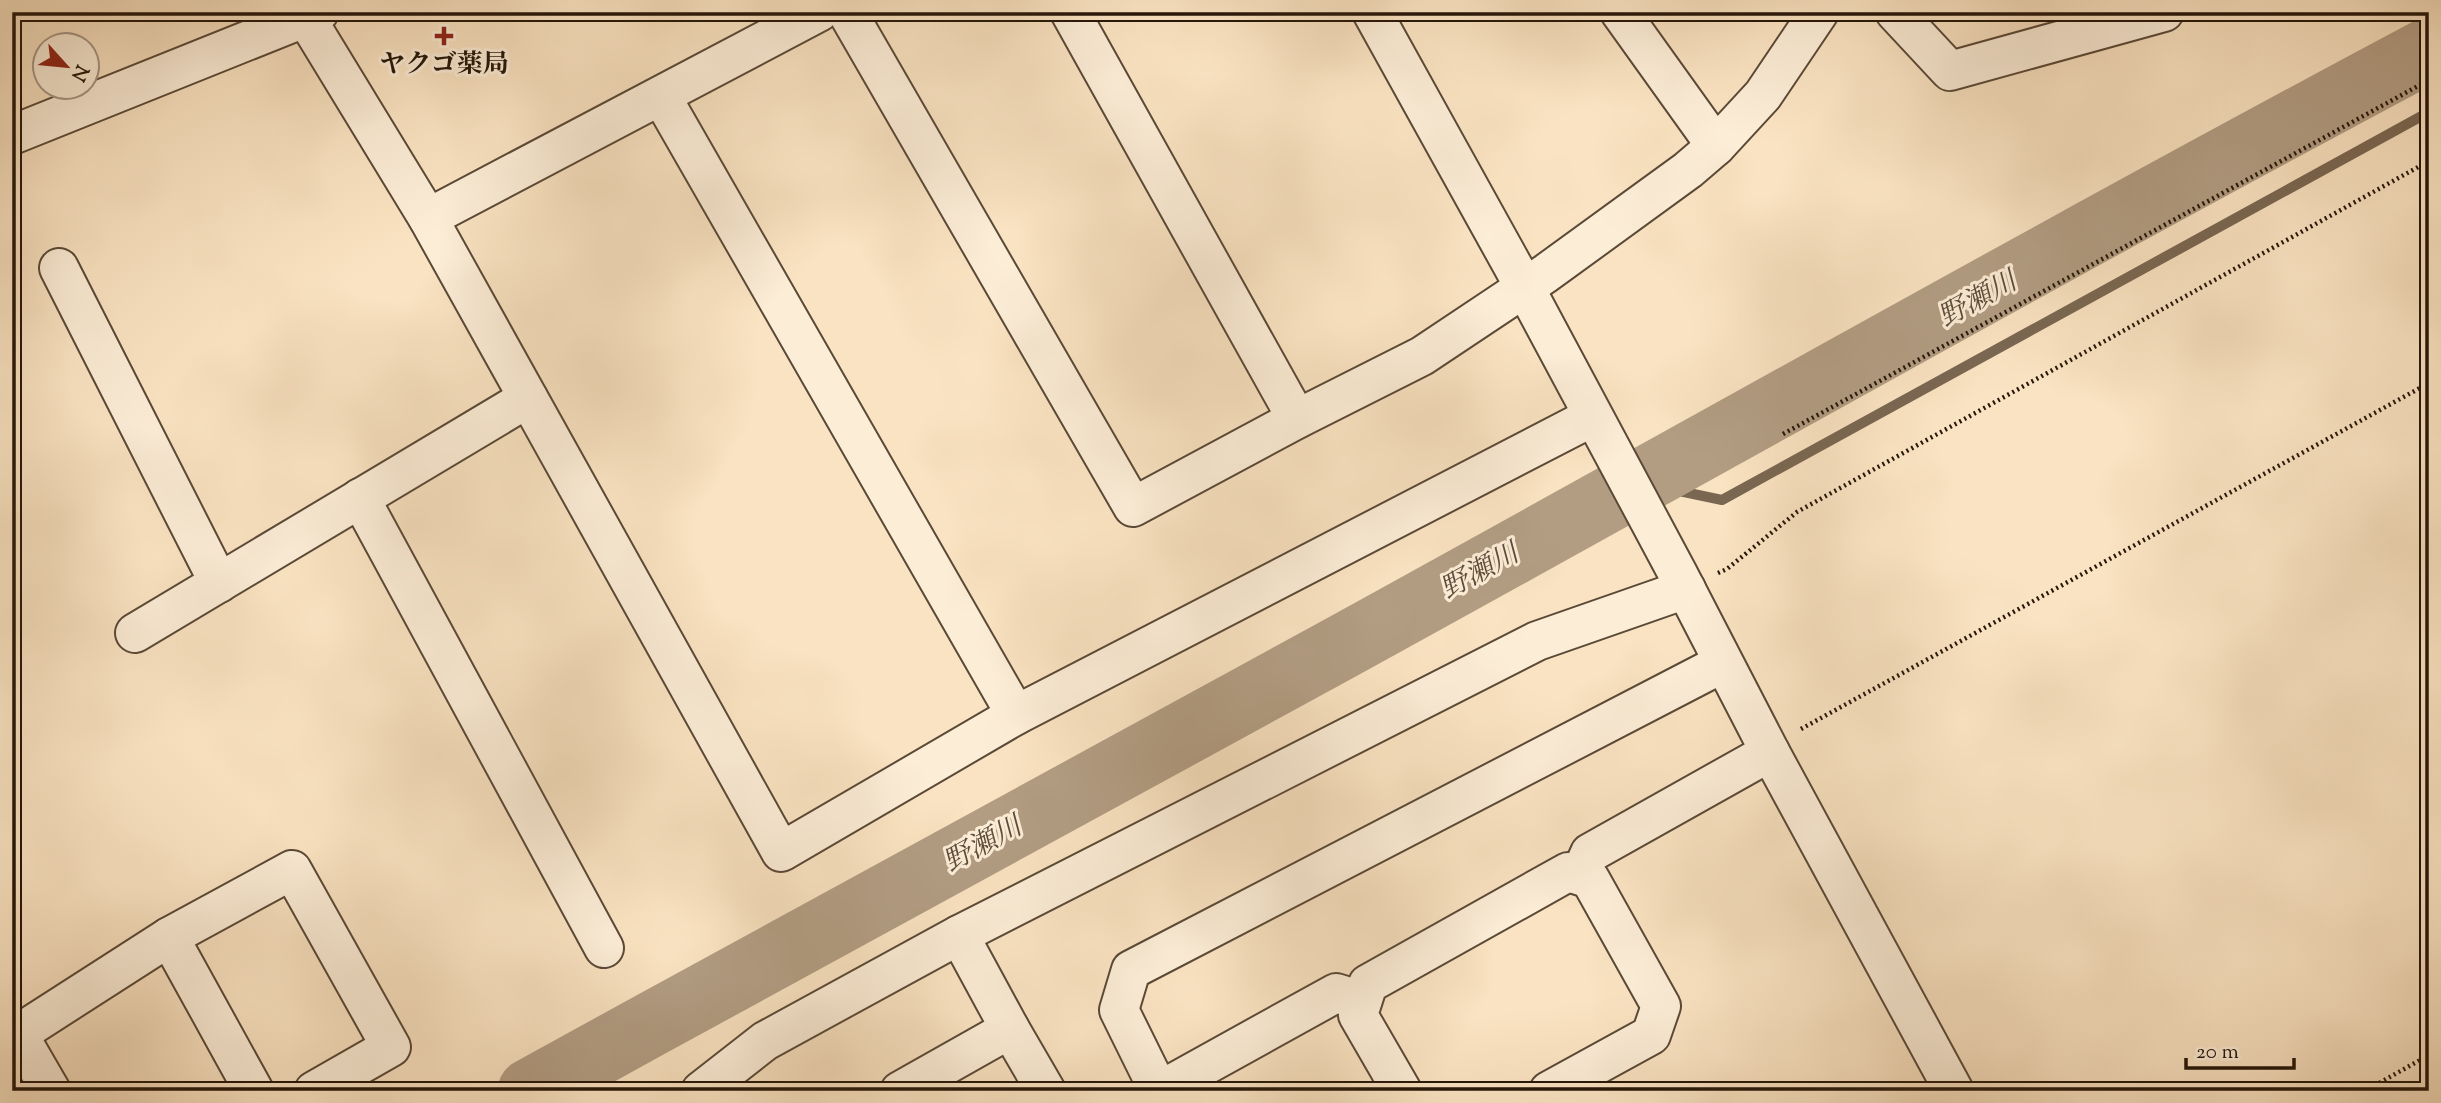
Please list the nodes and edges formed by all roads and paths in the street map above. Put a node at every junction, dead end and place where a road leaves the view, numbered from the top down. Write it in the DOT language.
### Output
graph roads {
  1 [pos="819,12"];
  2 [pos="847,12"];
  3 [pos="1070,12"];
  4 [pos="1372,12"];
  5 [pos="1620,12"];
  6 [pos="1819,12"];
  7 [pos="1895,12"];
  8 [pos="2164,12"];
  9 [pos="313,15"];
  10 [pos="2429,80"];
  11 [pos="661,96"];
  12 [pos="17,123"];
  13 [pos="1716,146"];
  14 [pos="2429,161"];
  15 [pos="428,218"];
  16 [pos="59,268"];
  17 [pos="1525,288"];
  18 [pos="2429,383"];
  19 [pos="528,398"];
  20 [pos="1297,419"];
  21 [pos="1601,432"];
  22 [pos="1783,434"];
  23 [pos="360,498"];
  24 [pos="1682,582"];
  25 [pos="219,583"];
  26 [pos="135,633"];
  27 [pos="1723,663"];
  28 [pos="1016,715"];
  29 [pos="1770,752"];
  30 [pos="1580,876"];
  31 [pos="959,935"];
  32 [pos="169,937"];
  33 [pos="604,948"];
  34 [pos="1362,1001"];
  35 [pos="1010,1029"];
  36 [pos="14,1032"];
  37 [pos="2429,1055"];
  38 [pos="51,1091"];
  39 [pos="254,1091"];
  40 [pos="314,1091"];
  41 [pos="701,1091"];
  42 [pos="900,1091"];
  43 [pos="1046,1091"];
  44 [pos="1159,1091"];
  45 [pos="1402,1091"];
  46 [pos="1549,1091"];
  47 [pos="1954,1091"];
  48 [pos="2365,1091"];
  1 -- 11 [label="street"];
  2 -- 20 [label="street"];
  3 -- 20 [label="street"];
  4 -- 17 [label="street"];
  5 -- 13 [label="street"];
  6 -- 13 [label="street"];
  7 -- 8 [label="street"];
  9 -- 12 [label="street"];
  9 -- 15 [label="street"];
  10 -- 22 [label="path"];
  11 -- 15 [label="street"];
  11 -- 28 [label="street"];
  13 -- 17 [label="street"];
  14 -- 24 [label="path"];
  15 -- 19 [label="street"];
  16 -- 25 [label="street"];
  17 -- 20 [label="street"];
  17 -- 21 [label="street"];
  18 -- 29 [label="path"];
  19 -- 23 [label="street"];
  19 -- 28 [label="street"];
  21 -- 24 [label="street"];
  21 -- 28 [label="street"];
  23 -- 25 [label="street"];
  23 -- 33 [label="street"];
  24 -- 27 [label="street"];
  24 -- 31 [label="street"];
  25 -- 26 [label="street"];
  27 -- 29 [label="street"];
  27 -- 44 [label="street"];
  29 -- 30 [label="street"];
  29 -- 47 [label="street"];
  30 -- 34 [label="street"];
  30 -- 46 [label="street"];
  31 -- 35 [label="street"];
  31 -- 41 [label="street"];
  32 -- 36 [label="street"];
  32 -- 39 [label="street"];
  32 -- 40 [label="street"];
  34 -- 44 [label="street"];
  34 -- 45 [label="street"];
  35 -- 42 [label="street"];
  35 -- 43 [label="street"];
  36 -- 38 [label="street"];
  37 -- 48 [label="path"];
}
